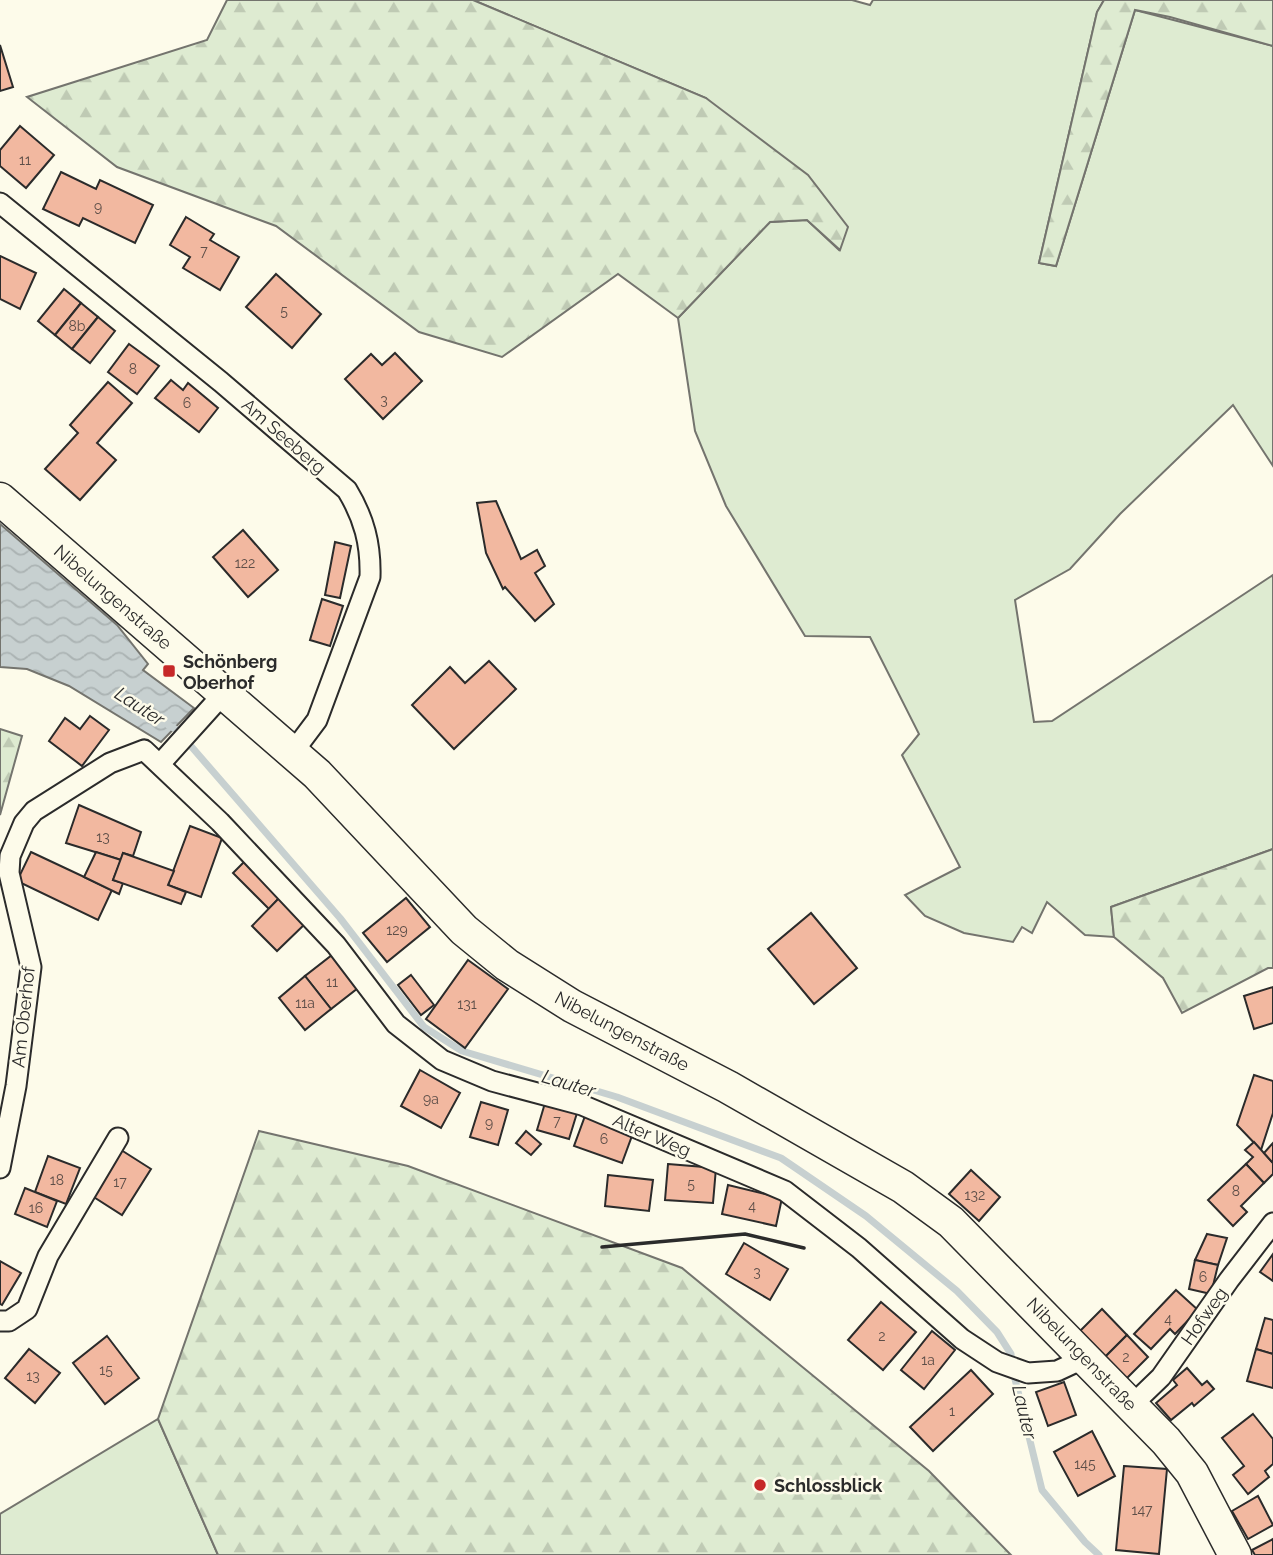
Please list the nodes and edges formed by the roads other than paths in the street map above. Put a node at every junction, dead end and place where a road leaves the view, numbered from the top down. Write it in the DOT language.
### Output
graph roads {
  1 [pos="0,203"];
  2 [pos="0,499"];
  3 [pos="214,703"];
  4 [pos="293,752"];
  5 [pos="162,760"];
  6 [pos="118,1138"];
  7 [pos="0,1168"];
  8 [pos="1273,1223"];
  9 [pos="0,1321"];
  10 [pos="1082,1356"];
  11 [pos="1132,1405"];
  12 [pos="1235,1555"];
  1 -- 4 [label="street, Am Seeberg"];
  2 -- 3 [label="main road, Nibelungenstraße"];
  3 -- 4 [label="main road, Nibelungenstraße"];
  3 -- 5 [label="street"];
  4 -- 10 [label="main road, Nibelungenstraße"];
  5 -- 7 [label="street, Am Oberhof"];
  5 -- 10 [label="street, Alter Weg"];
  6 -- 9 [label="street"];
  8 -- 11 [label="street, Hofweg"];
  10 -- 11 [label="main road, Nibelungenstraße"];
  11 -- 12 [label="main road, Nibelungenstraße"];
}
